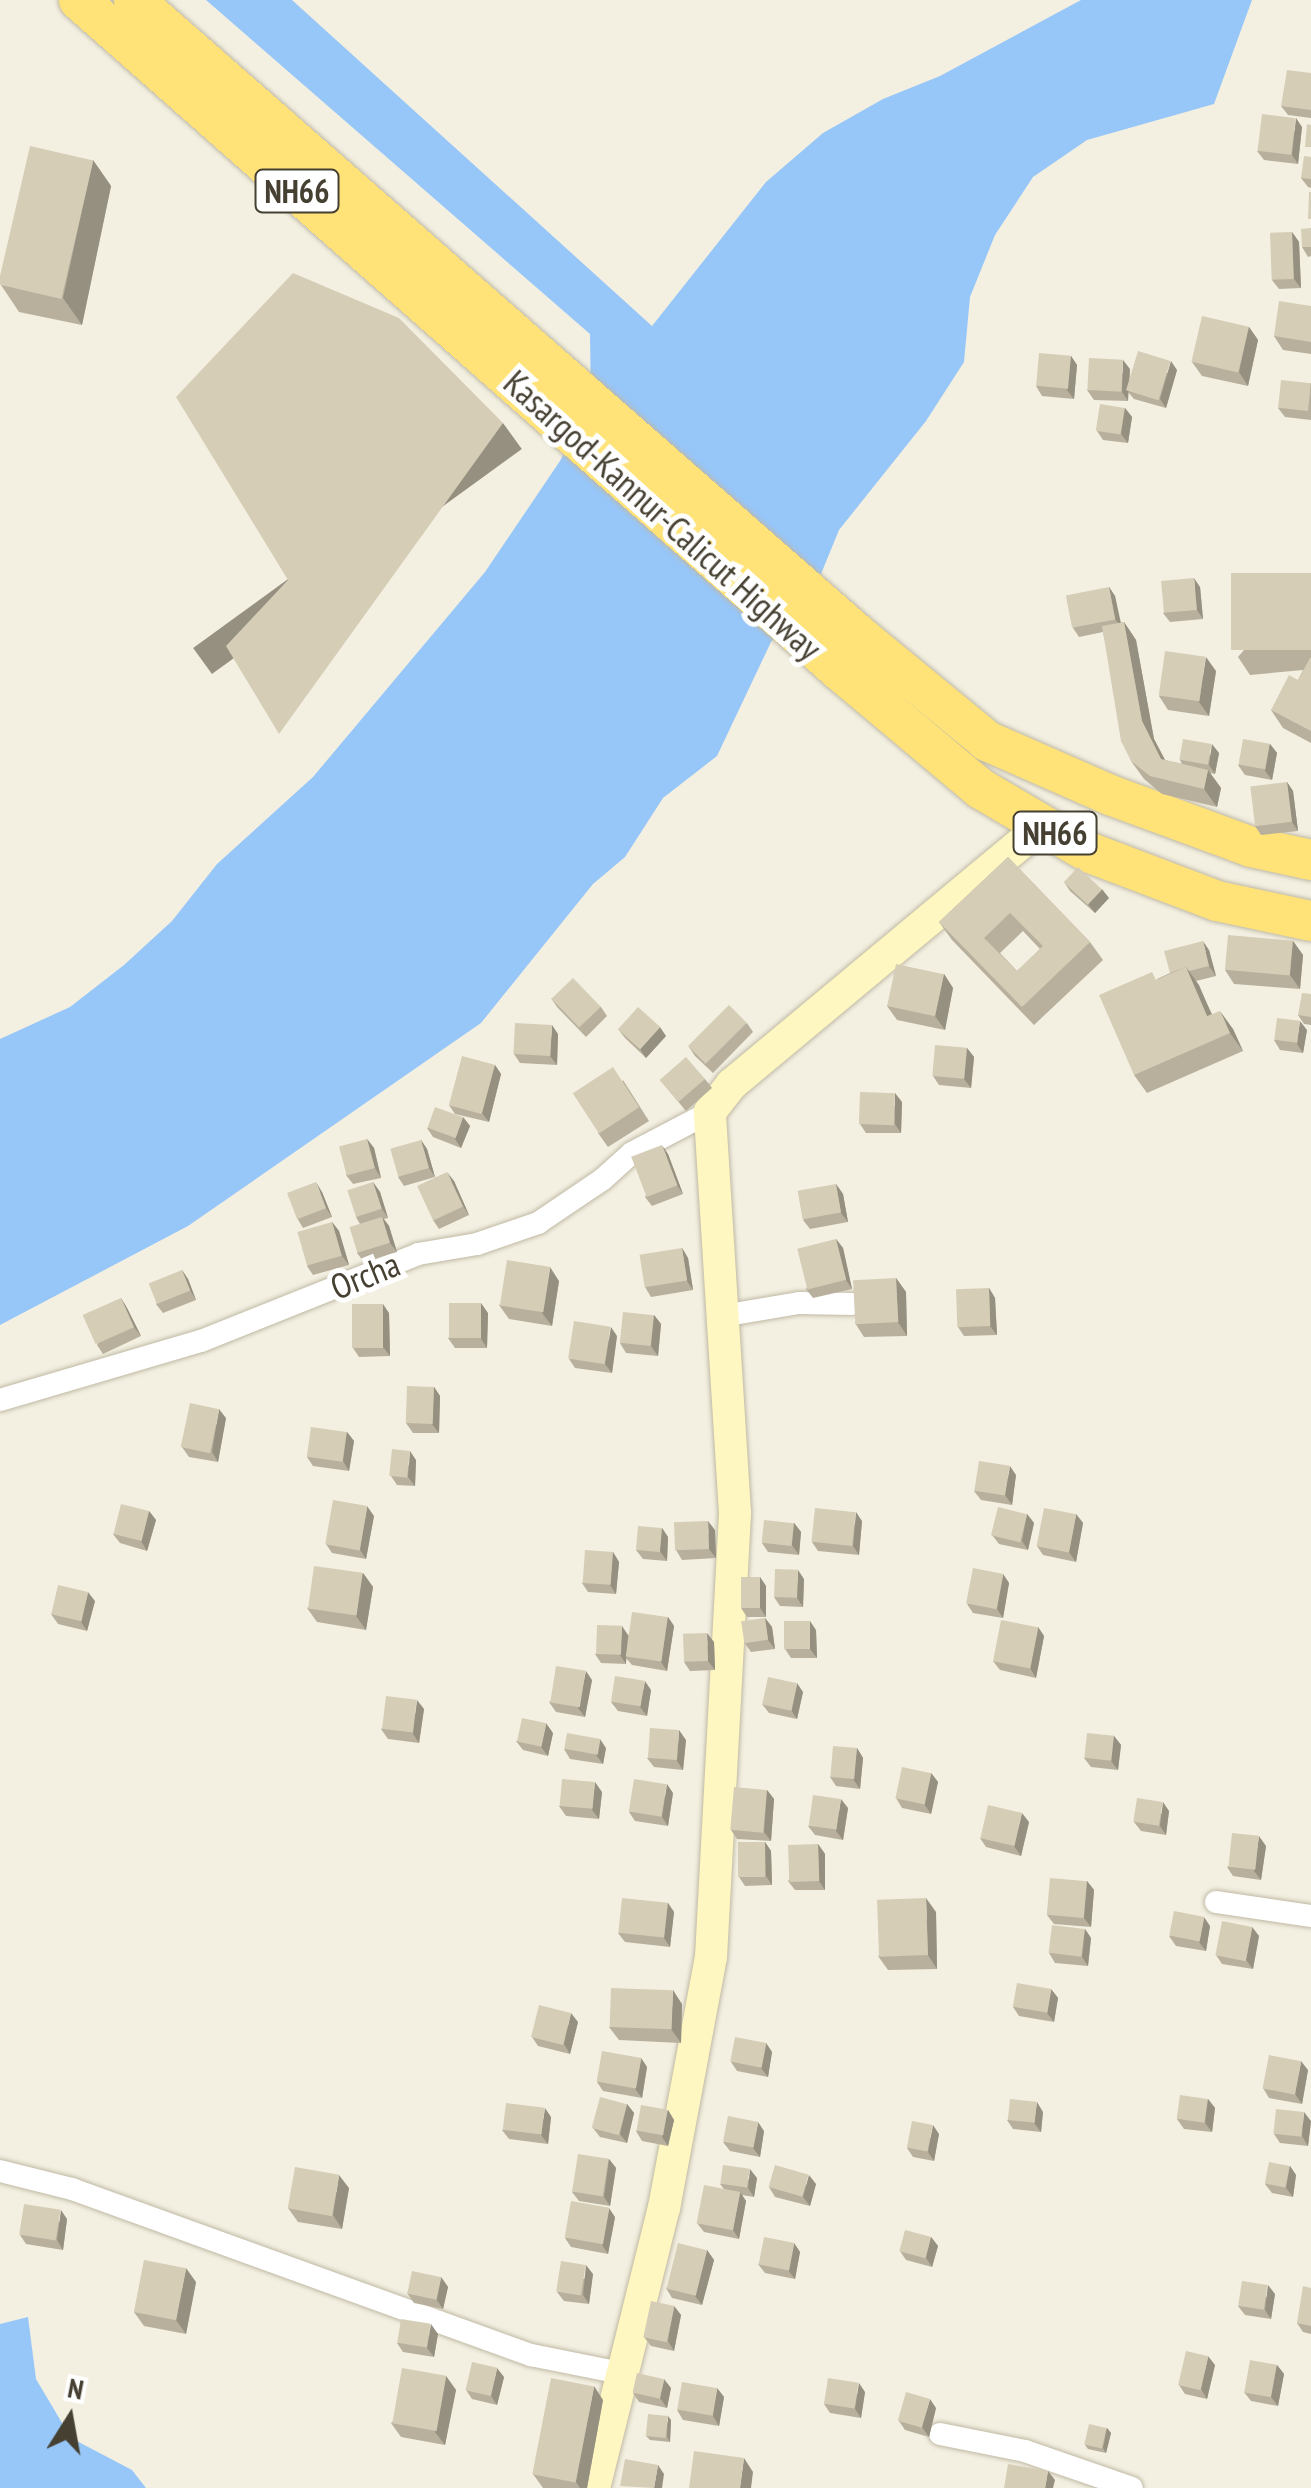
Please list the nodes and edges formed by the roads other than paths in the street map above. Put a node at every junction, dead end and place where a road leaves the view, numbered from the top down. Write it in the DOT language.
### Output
graph roads {
  1 [pos="79,0"];
  2 [pos="134,0"];
  3 [pos="526,369"];
  4 [pos="851,654"];
  5 [pos="1042,826"];
  6 [pos="1311,860"];
  7 [pos="1311,920"];
  8 [pos="710,1112"];
  9 [pos="852,1304"];
  10 [pos="722,1316"];
  11 [pos="0,1400"];
  12 [pos="1216,1902"];
  13 [pos="1311,1916"];
  14 [pos="0,2171"];
  15 [pos="621,2373"];
  16 [pos="940,2434"];
  17 [pos="594,2488"];
  18 [pos="1132,2488"];
  1 -- 3 [label="highway, Kasargod-Kannur-Calicut Highway / NH66"];
  2 -- 3 [label="highway, Kasargod-Kannur-Calicut Highway / NH66"];
  3 -- 4 [label="highway, Kasargod-Kannur-Calicut Highway / NH66"];
  4 -- 5 [label="highway, Kasargod-Kannur-Calicut Highway / NH66"];
  4 -- 6 [label="highway, Kasargod-Kannur-Calicut Highway / NH66"];
  5 -- 7 [label="highway, Kasargod-Kannur-Calicut Highway / NH66"];
  5 -- 8 [label="main road"];
  8 -- 10 [label="main road"];
  8 -- 11 [label="street, Orcha"];
  9 -- 10 [label="street"];
  10 -- 15 [label="main road"];
  12 -- 13 [label="street"];
  14 -- 15 [label="street"];
  15 -- 17 [label="main road"];
  16 -- 18 [label="street"];
}
